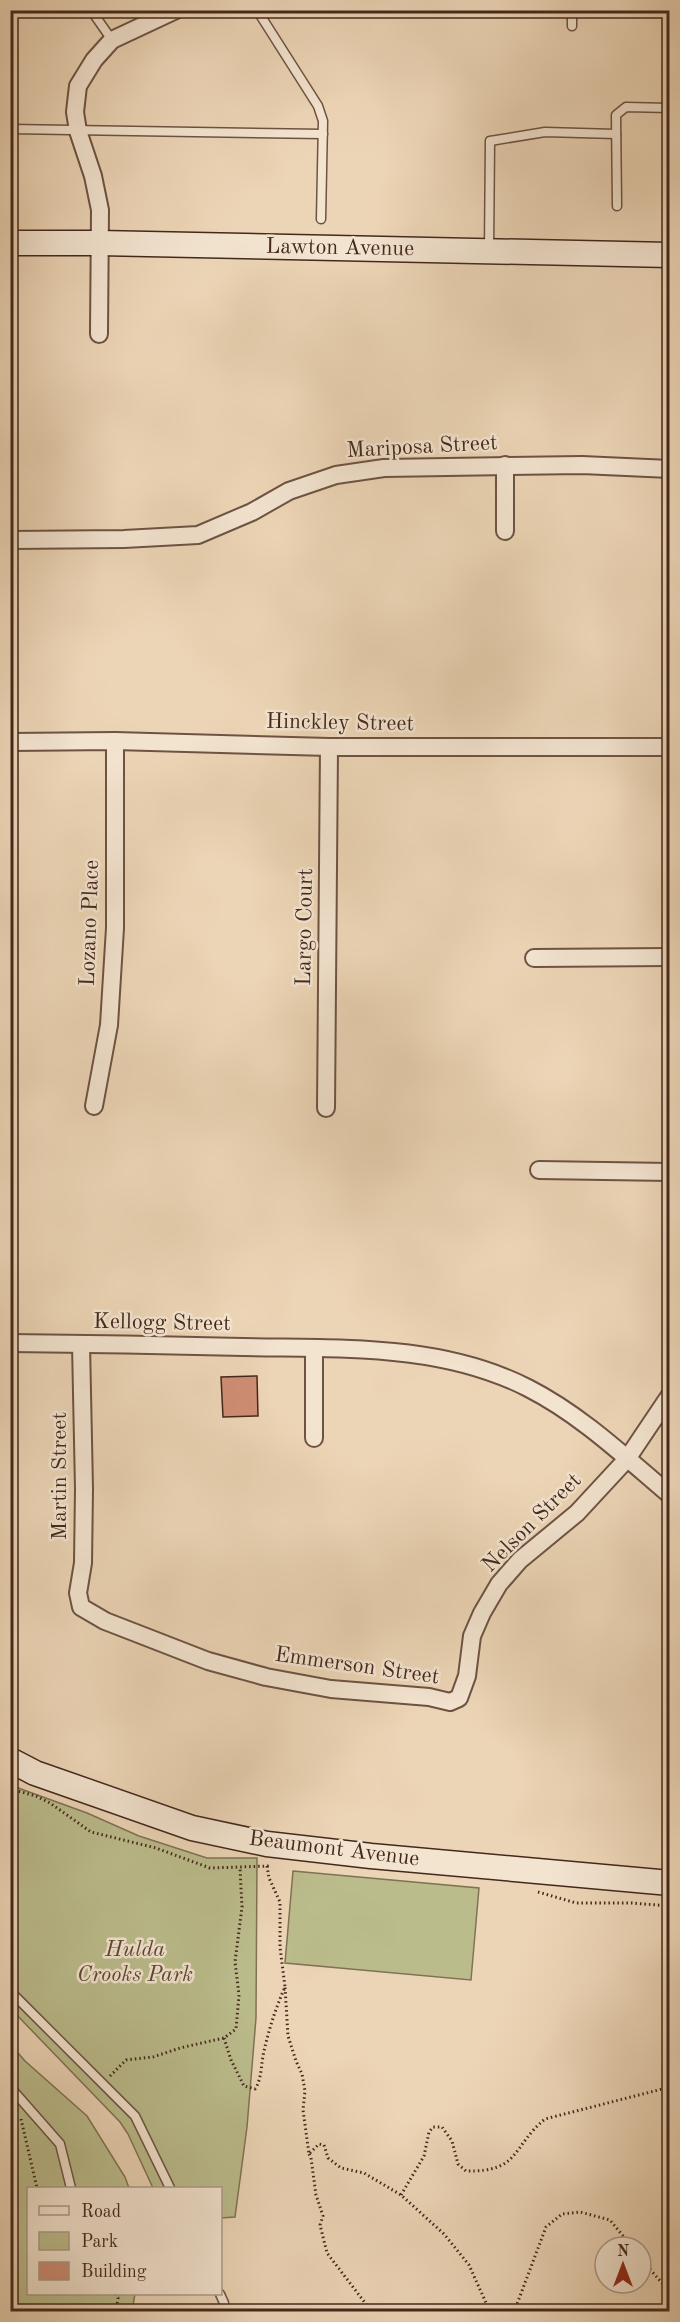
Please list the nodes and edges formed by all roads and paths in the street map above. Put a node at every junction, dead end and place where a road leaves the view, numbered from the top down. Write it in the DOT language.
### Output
graph roads {
  1 [pos="91,10"];
  2 [pos="176,10"];
  3 [pos="257,10"];
  4 [pos="572,10"];
  5 [pos="573,26"];
  6 [pos="112,40"];
  7 [pos="669,108"];
  8 [pos="10,129"];
  9 [pos="78,131"];
  10 [pos="323,134"];
  11 [pos="616,134"];
  12 [pos="617,206"];
  13 [pos="321,219"];
  14 [pos="10,243"];
  15 [pos="99,243"];
  16 [pos="489,251"];
  17 [pos="669,255"];
  18 [pos="99,334"];
  19 [pos="505,465"];
  20 [pos="669,469"];
  21 [pos="505,531"];
  22 [pos="10,540"];
  23 [pos="115,741"];
  24 [pos="10,742"];
  25 [pos="329,747"];
  26 [pos="669,747"];
  27 [pos="669,957"];
  28 [pos="534,958"];
  29 [pos="94,1106"];
  30 [pos="326,1108"];
  31 [pos="538,1170"];
  32 [pos="669,1172"];
  33 [pos="10,1343"];
  34 [pos="81,1344"];
  35 [pos="314,1348"];
  36 [pos="669,1395"];
  37 [pos="314,1438"];
  38 [pos="627,1459"];
  39 [pos="669,1495"];
  40 [pos="81,1607"];
  41 [pos="459,1698"];
  42 [pos="10,1760"];
  43 [pos="267,1844"];
  44 [pos="240,1868"];
  45 [pos="669,1883"];
  46 [pos="285,1987"];
  47 [pos="10,1991"];
  48 [pos="224,2038"];
  49 [pos="103,2084"];
  50 [pos="10,2087"];
  51 [pos="669,2087"];
  52 [pos="20,2113"];
  53 [pos="309,2154"];
  54 [pos="38,2187"];
  55 [pos="71,2187"];
  56 [pos="170,2187"];
  57 [pos="401,2195"];
  58 [pos="622,2235"];
  59 [pos="653,2273"];
  60 [pos="669,2292"];
  61 [pos="116,2295"];
  62 [pos="220,2295"];
  63 [pos="224,2303"];
  64 [pos="116,2312"];
  65 [pos="372,2312"];
  66 [pos="495,2312"];
  67 [pos="514,2312"];
  1 -- 6 [label="lane"];
  2 -- 6 [label="street"];
  3 -- 10 [label="lane"];
  4 -- 5 [label="lane"];
  6 -- 9 [label="street"];
  7 -- 11 [label="lane"];
  8 -- 9 [label="lane"];
  9 -- 10 [label="lane"];
  9 -- 15 [label="street"];
  10 -- 13 [label="lane"];
  11 -- 12 [label="lane"];
  11 -- 16 [label="lane"];
  14 -- 15 [label="street, Lawton Avenue"];
  15 -- 16 [label="street, Lawton Avenue"];
  15 -- 18 [label="street"];
  16 -- 17 [label="street, Lawton Avenue"];
  19 -- 20 [label="street, Mariposa Street"];
  19 -- 21 [label="street"];
  19 -- 22 [label="street, Mariposa Street"];
  23 -- 24 [label="street, Hinckley Street"];
  23 -- 25 [label="street, Hinckley Street"];
  23 -- 29 [label="street, Lozano Place"];
  25 -- 26 [label="street, Hinckley Street"];
  25 -- 30 [label="street, Largo Court"];
  27 -- 28 [label="street"];
  31 -- 32 [label="street"];
  33 -- 34 [label="street, Kellogg Street"];
  34 -- 35 [label="street, Kellogg Street"];
  34 -- 40 [label="street, Martin Street"];
  35 -- 37 [label="street"];
  35 -- 38 [label="street, Kellogg Street"];
  36 -- 38 [label="street, Nelson Street"];
  38 -- 39 [label="street, Kellogg Street"];
  38 -- 41 [label="street, Nelson Street"];
  40 -- 41 [label="street, Emmerson Street"];
  42 -- 43 [label="street, Beaumont Avenue"];
  43 -- 45 [label="street, Beaumont Avenue"];
  43 -- 46 [label="path"];
  44 -- 48 [label="path"];
  46 -- 48 [label="path"];
  46 -- 53 [label="path"];
  47 -- 49 [label="lane"];
  48 -- 49 [label="path"];
  49 -- 56 [label="lane"];
  50 -- 55 [label="lane"];
  51 -- 57 [label="path"];
  52 -- 54 [label="path"];
  53 -- 57 [label="path"];
  53 -- 65 [label="path"];
  57 -- 66 [label="path"];
  58 -- 67 [label="path"];
  59 -- 60 [label="path"];
  61 -- 64 [label="path"];
  62 -- 63 [label="lane"];
}
